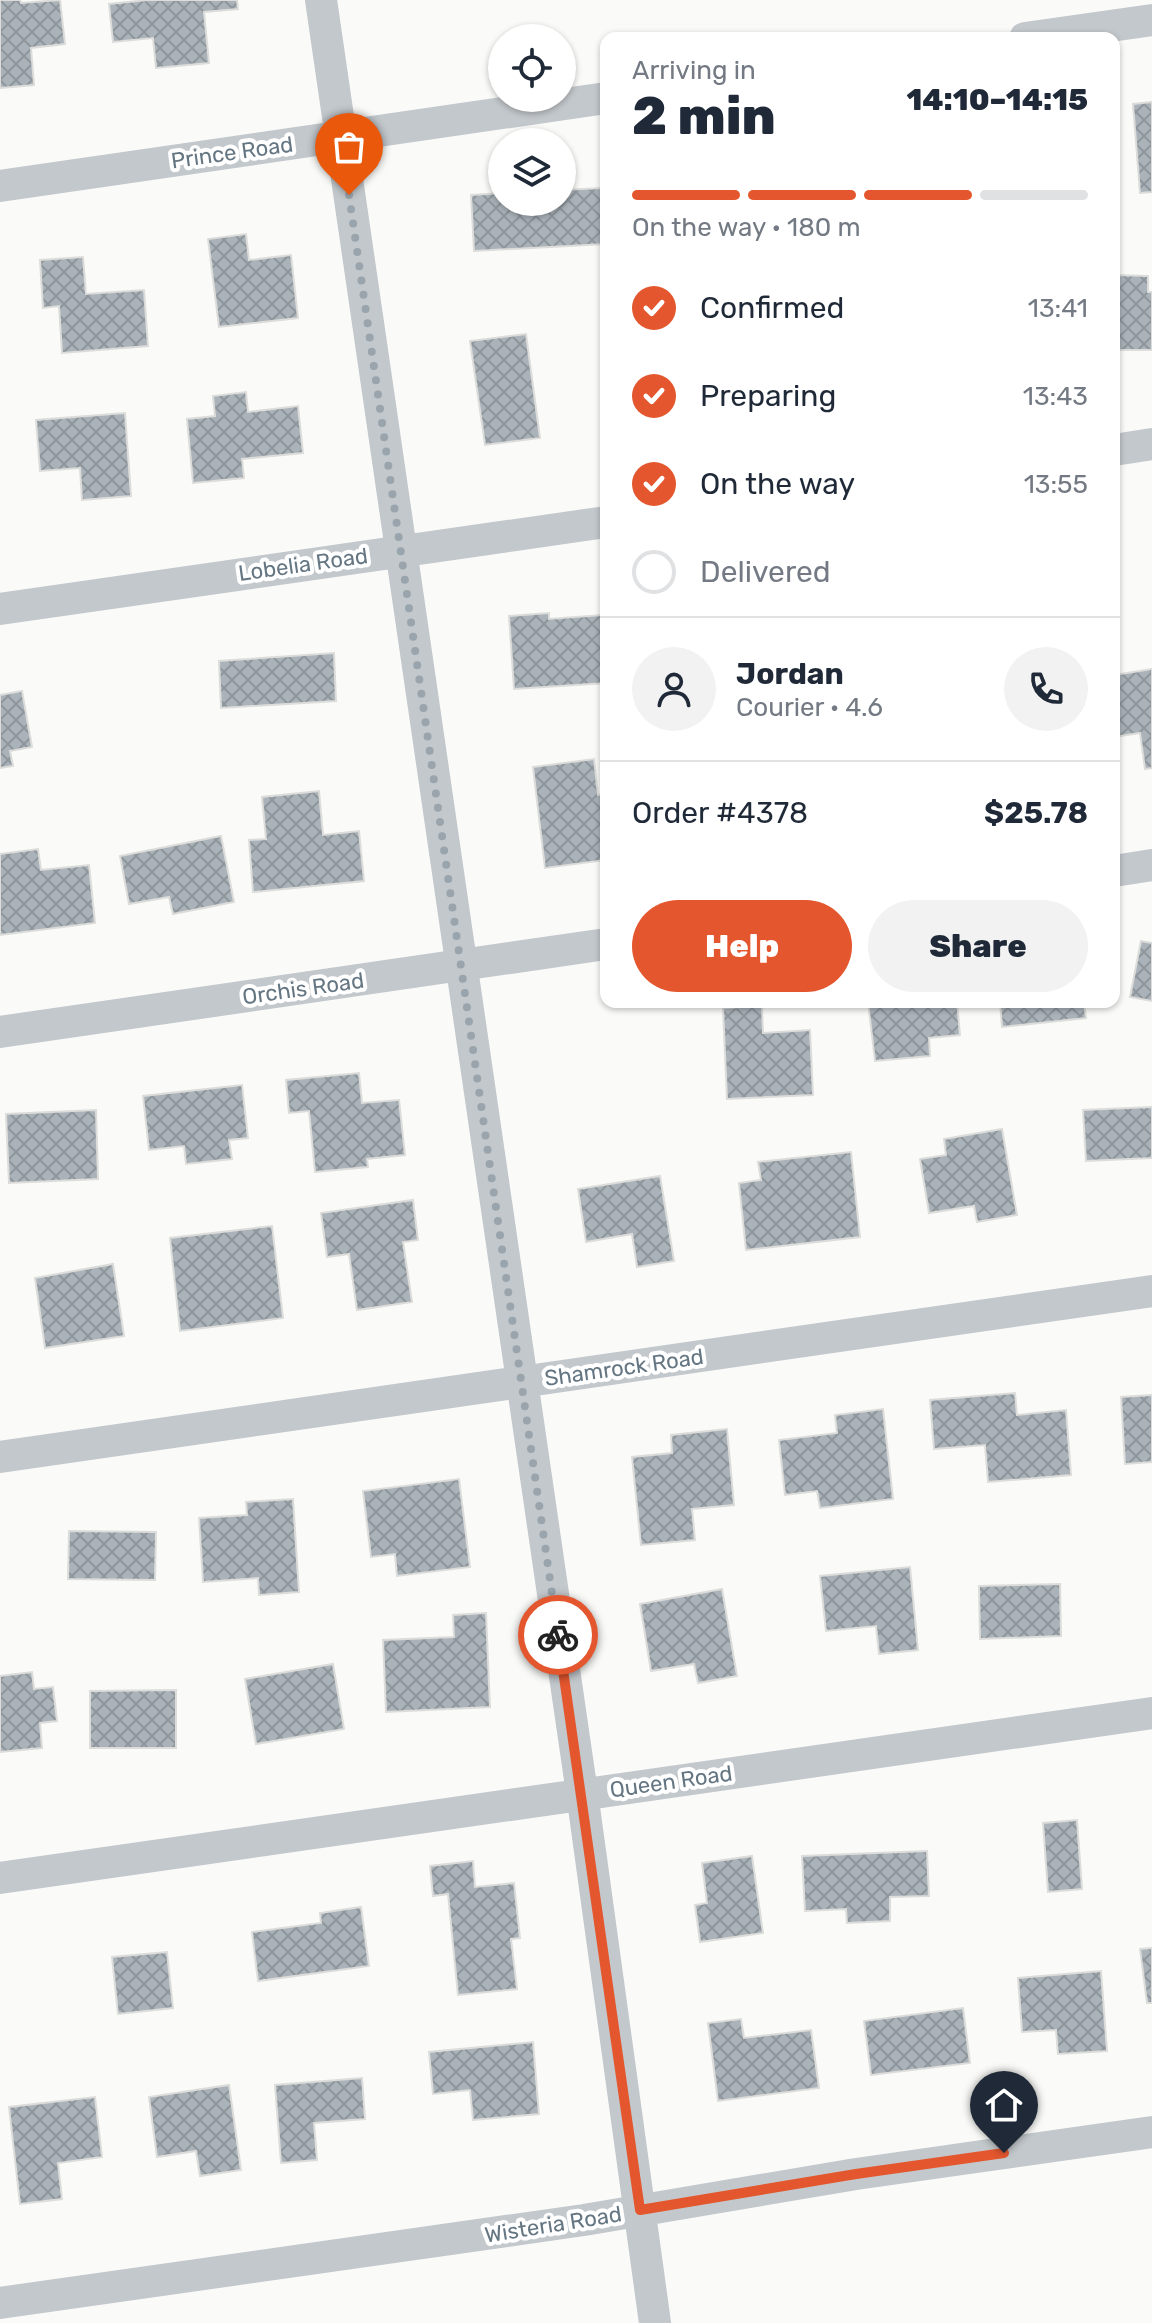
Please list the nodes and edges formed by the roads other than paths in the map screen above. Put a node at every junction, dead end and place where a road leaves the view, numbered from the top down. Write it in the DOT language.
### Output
graph roads {
  1 [pos="321,0"];
  2 [pos="1152,20"];
  3 [pos="1067,32"];
  4 [pos="600,99"];
  5 [pos="341,136"];
  6 [pos="0,186"];
  7 [pos="1152,444"];
  8 [pos="1120,449"];
  9 [pos="600,523"];
  10 [pos="399,550"];
  11 [pos="0,609"];
  12 [pos="1152,865"];
  13 [pos="1120,870"];
  14 [pos="600,945"];
  15 [pos="460,965"];
  16 [pos="0,1032"];
  17 [pos="1152,1291"];
  18 [pos="521,1382"];
  19 [pos="0,1457"];
  20 [pos="1152,1713"];
  21 [pos="582,1793"];
  22 [pos="0,1878"];
  23 [pos="1152,2132"];
  24 [pos="640,2210"];
  25 [pos="0,2303"];
  26 [pos="655,2323"];
  1 -- 5 [label="street"];
  2 -- 3 [label="street"];
  4 -- 5 [label="street, Prince Road"];
  5 -- 6 [label="street, Prince Road"];
  5 -- 10 [label="street"];
  7 -- 8 [label="street"];
  9 -- 10 [label="street, Lobelia Road"];
  10 -- 11 [label="street, Lobelia Road"];
  10 -- 15 [label="street"];
  12 -- 13 [label="street"];
  14 -- 15 [label="street, Orchis Road"];
  15 -- 16 [label="street, Orchis Road"];
  15 -- 18 [label="street"];
  17 -- 18 [label="street, Shamrock Road"];
  18 -- 19 [label="street, Shamrock Road"];
  18 -- 21 [label="street"];
  20 -- 21 [label="street, Queen Road"];
  21 -- 22 [label="street, Queen Road"];
  21 -- 24 [label="street"];
  23 -- 24 [label="street, Wisteria Road"];
  24 -- 25 [label="street, Wisteria Road"];
  24 -- 26 [label="street"];
}
